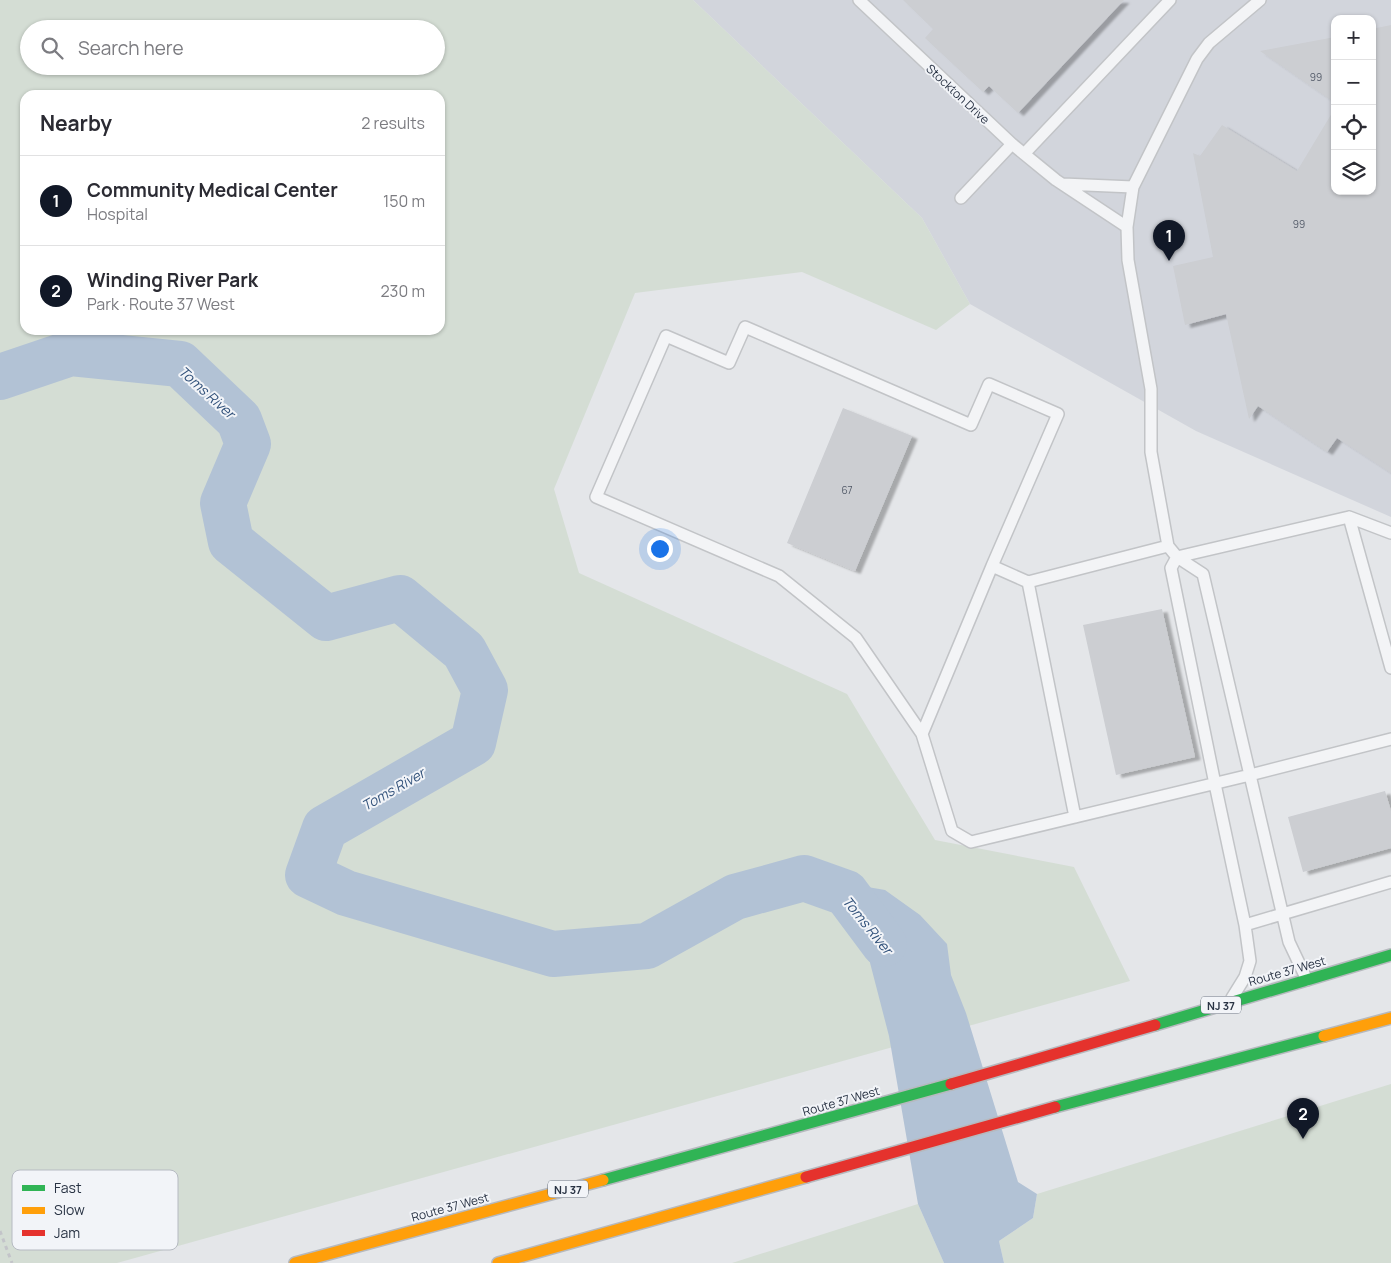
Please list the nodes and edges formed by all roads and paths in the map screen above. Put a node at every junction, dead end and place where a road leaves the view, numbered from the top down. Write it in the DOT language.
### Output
graph roads {
  1 [pos="859,0"];
  2 [pos="1170,0"];
  3 [pos="1260,0"];
  4 [pos="1012,144"];
  5 [pos="1024,154"];
  6 [pos="1061,184"];
  7 [pos="1133,186"];
  8 [pos="961,198"];
  9 [pos="1127,227"];
  10 [pos="1349,517"];
  11 [pos="1391,533"];
  12 [pos="1168,546"];
  13 [pos="1177,557"];
  14 [pos="992,566"];
  15 [pos="1028,582"];
  16 [pos="1391,668"];
  17 [pos="922,734"];
  18 [pos="1391,740"];
  19 [pos="1250,775"];
  20 [pos="1214,784"];
  21 [pos="1075,817"];
  22 [pos="1391,882"];
  23 [pos="1282,913"];
  24 [pos="1245,924"];
  25 [pos="1391,954"];
  26 [pos="1307,980"];
  27 [pos="1229,1002"];
  28 [pos="1391,1018"];
  29 [pos="0,1232"];
  30 [pos="12,1263"];
  31 [pos="295,1263"];
  32 [pos="498,1263"];
  1 -- 4 [label="lane, Stockton Drive"];
  2 -- 5 [label="lane"];
  3 -- 7 [label="lane"];
  4 -- 5 [label="lane, Stockton Drive"];
  4 -- 8 [label="lane"];
  5 -- 6 [label="lane, Stockton Drive"];
  6 -- 7 [label="lane"];
  6 -- 9 [label="lane, Stockton Drive"];
  7 -- 9 [label="lane"];
  9 -- 12 [label="lane"];
  10 -- 11 [label="lane"];
  10 -- 13 [label="lane"];
  10 -- 16 [label="lane"];
  12 -- 13 [label="lane"];
  12 -- 15 [label="lane"];
  13 -- 19 [label="lane"];
  13 -- 20 [label="lane"];
  14 -- 15 [label="lane"];
  14 -- 17 [label="lane"];
  14 -- 17 [label="lane"];
  15 -- 21 [label="lane"];
  17 -- 21 [label="lane"];
  18 -- 19 [label="lane"];
  19 -- 20 [label="lane"];
  19 -- 23 [label="lane"];
  20 -- 21 [label="lane"];
  20 -- 24 [label="lane"];
  22 -- 23 [label="lane"];
  23 -- 24 [label="lane"];
  23 -- 26 [label="lane"];
  24 -- 27 [label="lane"];
  25 -- 26 [label="highway, Route 37 West / NJ 37"];
  26 -- 27 [label="highway, Route 37 West / NJ 37"];
  27 -- 31 [label="highway, Route 37 West / NJ 37"];
  28 -- 32 [label="highway"];
  29 -- 30 [label="path"];
}
